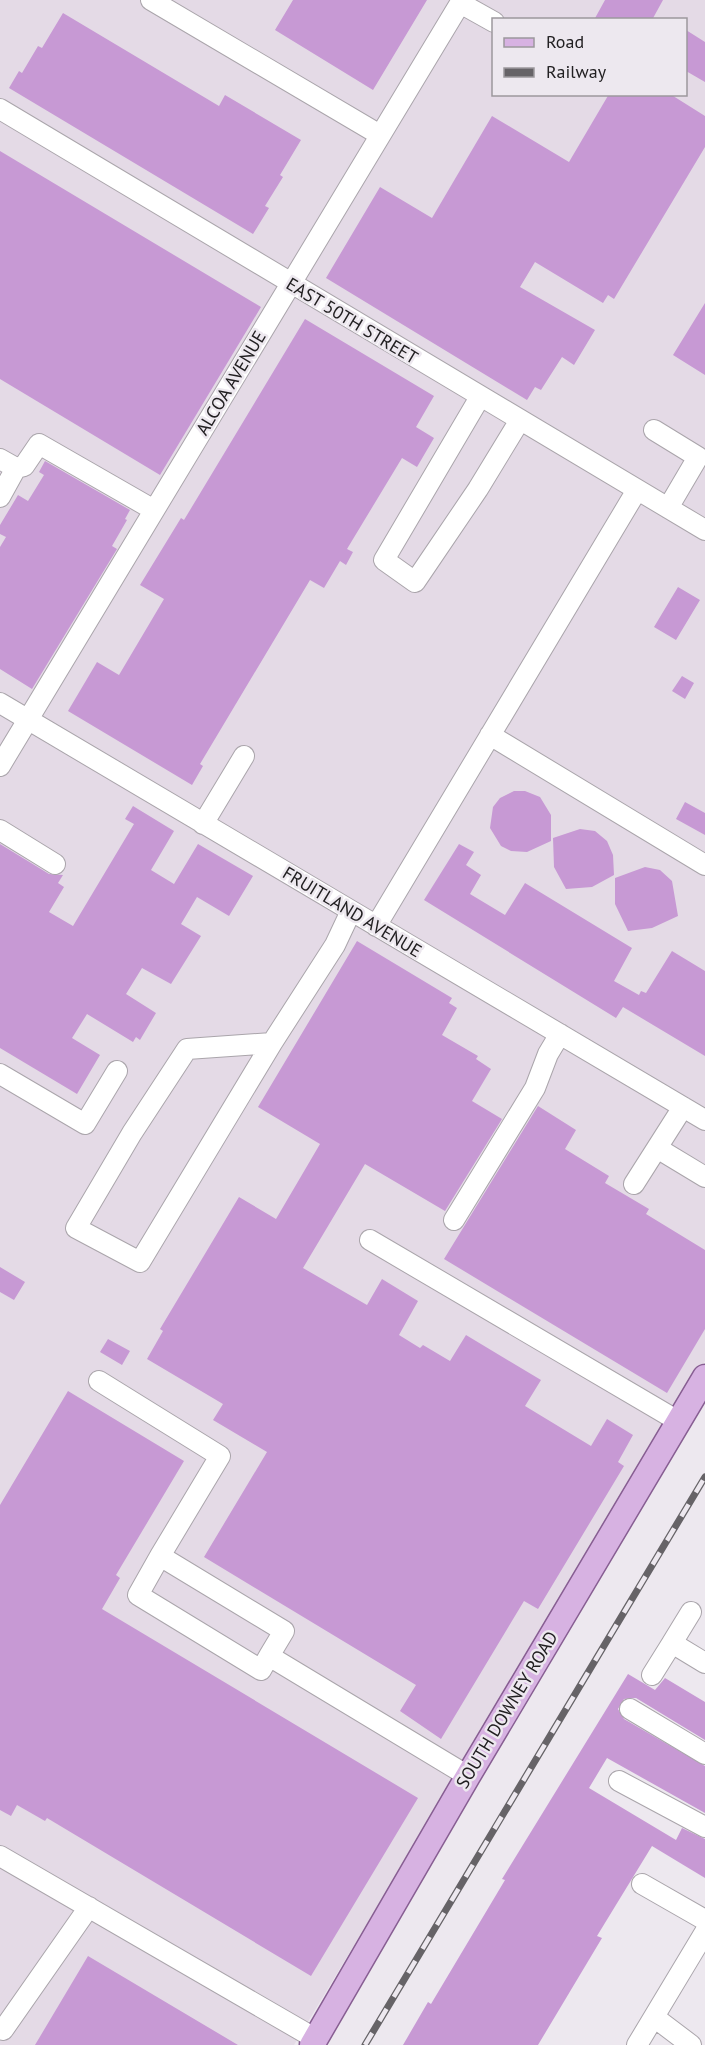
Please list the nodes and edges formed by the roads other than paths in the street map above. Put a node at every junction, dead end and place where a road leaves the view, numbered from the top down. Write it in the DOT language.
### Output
graph roads {
  1 [pos="151,0"];
  2 [pos="461,2"];
  3 [pos="492,21"];
  4 [pos="0,109"];
  5 [pos="380,135"];
  6 [pos="291,284"];
  7 [pos="480,397"];
  8 [pos="520,420"];
  9 [pos="654,430"];
  10 [pos="702,459"];
  11 [pos="8,464"];
  12 [pos="637,490"];
  13 [pos="0,497"];
  14 [pos="668,508"];
  15 [pos="154,510"];
  16 [pos="705,530"];
  17 [pos="0,704"];
  18 [pos="28,720"];
  19 [pos="490,735"];
  20 [pos="244,756"];
  21 [pos="0,766"];
  22 [pos="203,824"];
  23 [pos="0,830"];
  24 [pos="55,864"];
  25 [pos="705,865"];
  26 [pos="351,911"];
  27 [pos="376,926"];
  28 [pos="560,1034"];
  29 [pos="272,1043"];
  30 [pos="117,1071"];
  31 [pos="0,1074"];
  32 [pos="683,1107"];
  33 [pos="705,1120"];
  34 [pos="657,1148"];
  35 [pos="705,1177"];
  36 [pos="634,1184"];
  37 [pos="454,1220"];
  38 [pos="370,1240"];
  39 [pos="705,1377"];
  40 [pos="99,1381"];
  41 [pos="678,1422"];
  42 [pos="160,1556"];
  43 [pos="692,1611"];
  44 [pos="672,1643"];
  45 [pos="269,1656"];
  46 [pos="705,1663"];
  47 [pos="652,1675"];
  48 [pos="630,1709"];
  49 [pos="705,1754"];
  50 [pos="468,1776"];
  51 [pos="619,1781"];
  52 [pos="705,1827"];
  53 [pos="0,1856"];
  54 [pos="642,1884"];
  55 [pos="88,1907"];
  56 [pos="705,1920"];
  57 [pos="705,1932"];
  58 [pos="654,2017"];
  59 [pos="3,2030"];
  60 [pos="314,2042"];
  61 [pos="637,2045"];
  62 [pos="691,2045"];
  1 -- 5 [label="street"];
  2 -- 3 [label="street"];
  2 -- 5 [label="street, ALCOA AVENUE"];
  4 -- 6 [label="street, EAST 50TH STREET"];
  5 -- 6 [label="street, ALCOA AVENUE"];
  6 -- 7 [label="street, EAST 50TH STREET"];
  6 -- 15 [label="street, ALCOA AVENUE"];
  7 -- 8 [label="street, EAST 50TH STREET"];
  7 -- 8 [label="street"];
  8 -- 12 [label="street, EAST 50TH STREET"];
  9 -- 10 [label="street"];
  10 -- 14 [label="street"];
  11 -- 13 [label="street"];
  11 -- 15 [label="street"];
  12 -- 14 [label="street, EAST 50TH STREET"];
  12 -- 19 [label="street"];
  14 -- 16 [label="street, EAST 50TH STREET"];
  15 -- 18 [label="street, ALCOA AVENUE"];
  17 -- 18 [label="street, FRUITLAND AVENUE"];
  18 -- 21 [label="street, ALCOA AVENUE"];
  18 -- 22 [label="street, FRUITLAND AVENUE"];
  19 -- 25 [label="street"];
  19 -- 27 [label="street"];
  20 -- 22 [label="street"];
  22 -- 26 [label="street, FRUITLAND AVENUE"];
  23 -- 24 [label="street"];
  26 -- 27 [label="street, FRUITLAND AVENUE"];
  26 -- 29 [label="street"];
  27 -- 28 [label="street, FRUITLAND AVENUE"];
  28 -- 32 [label="street, FRUITLAND AVENUE"];
  28 -- 37 [label="street"];
  29 -- 29 [label="street"];
  30 -- 31 [label="street"];
  32 -- 33 [label="street, FRUITLAND AVENUE"];
  32 -- 34 [label="street"];
  34 -- 35 [label="street"];
  34 -- 36 [label="street"];
  38 -- 41 [label="street"];
  39 -- 41 [label="main road, SOUTH DOWNEY ROAD"];
  40 -- 42 [label="street"];
  41 -- 50 [label="main road, SOUTH DOWNEY ROAD"];
  42 -- 45 [label="street"];
  42 -- 45 [label="street"];
  43 -- 44 [label="street"];
  44 -- 46 [label="street"];
  44 -- 47 [label="street"];
  45 -- 50 [label="street"];
  48 -- 49 [label="street"];
  50 -- 60 [label="main road, SOUTH DOWNEY ROAD"];
  51 -- 52 [label="street"];
  53 -- 55 [label="street"];
  54 -- 56 [label="street"];
  55 -- 59 [label="street"];
  55 -- 60 [label="street"];
  57 -- 58 [label="street"];
  58 -- 61 [label="street"];
  58 -- 62 [label="street"];
}
